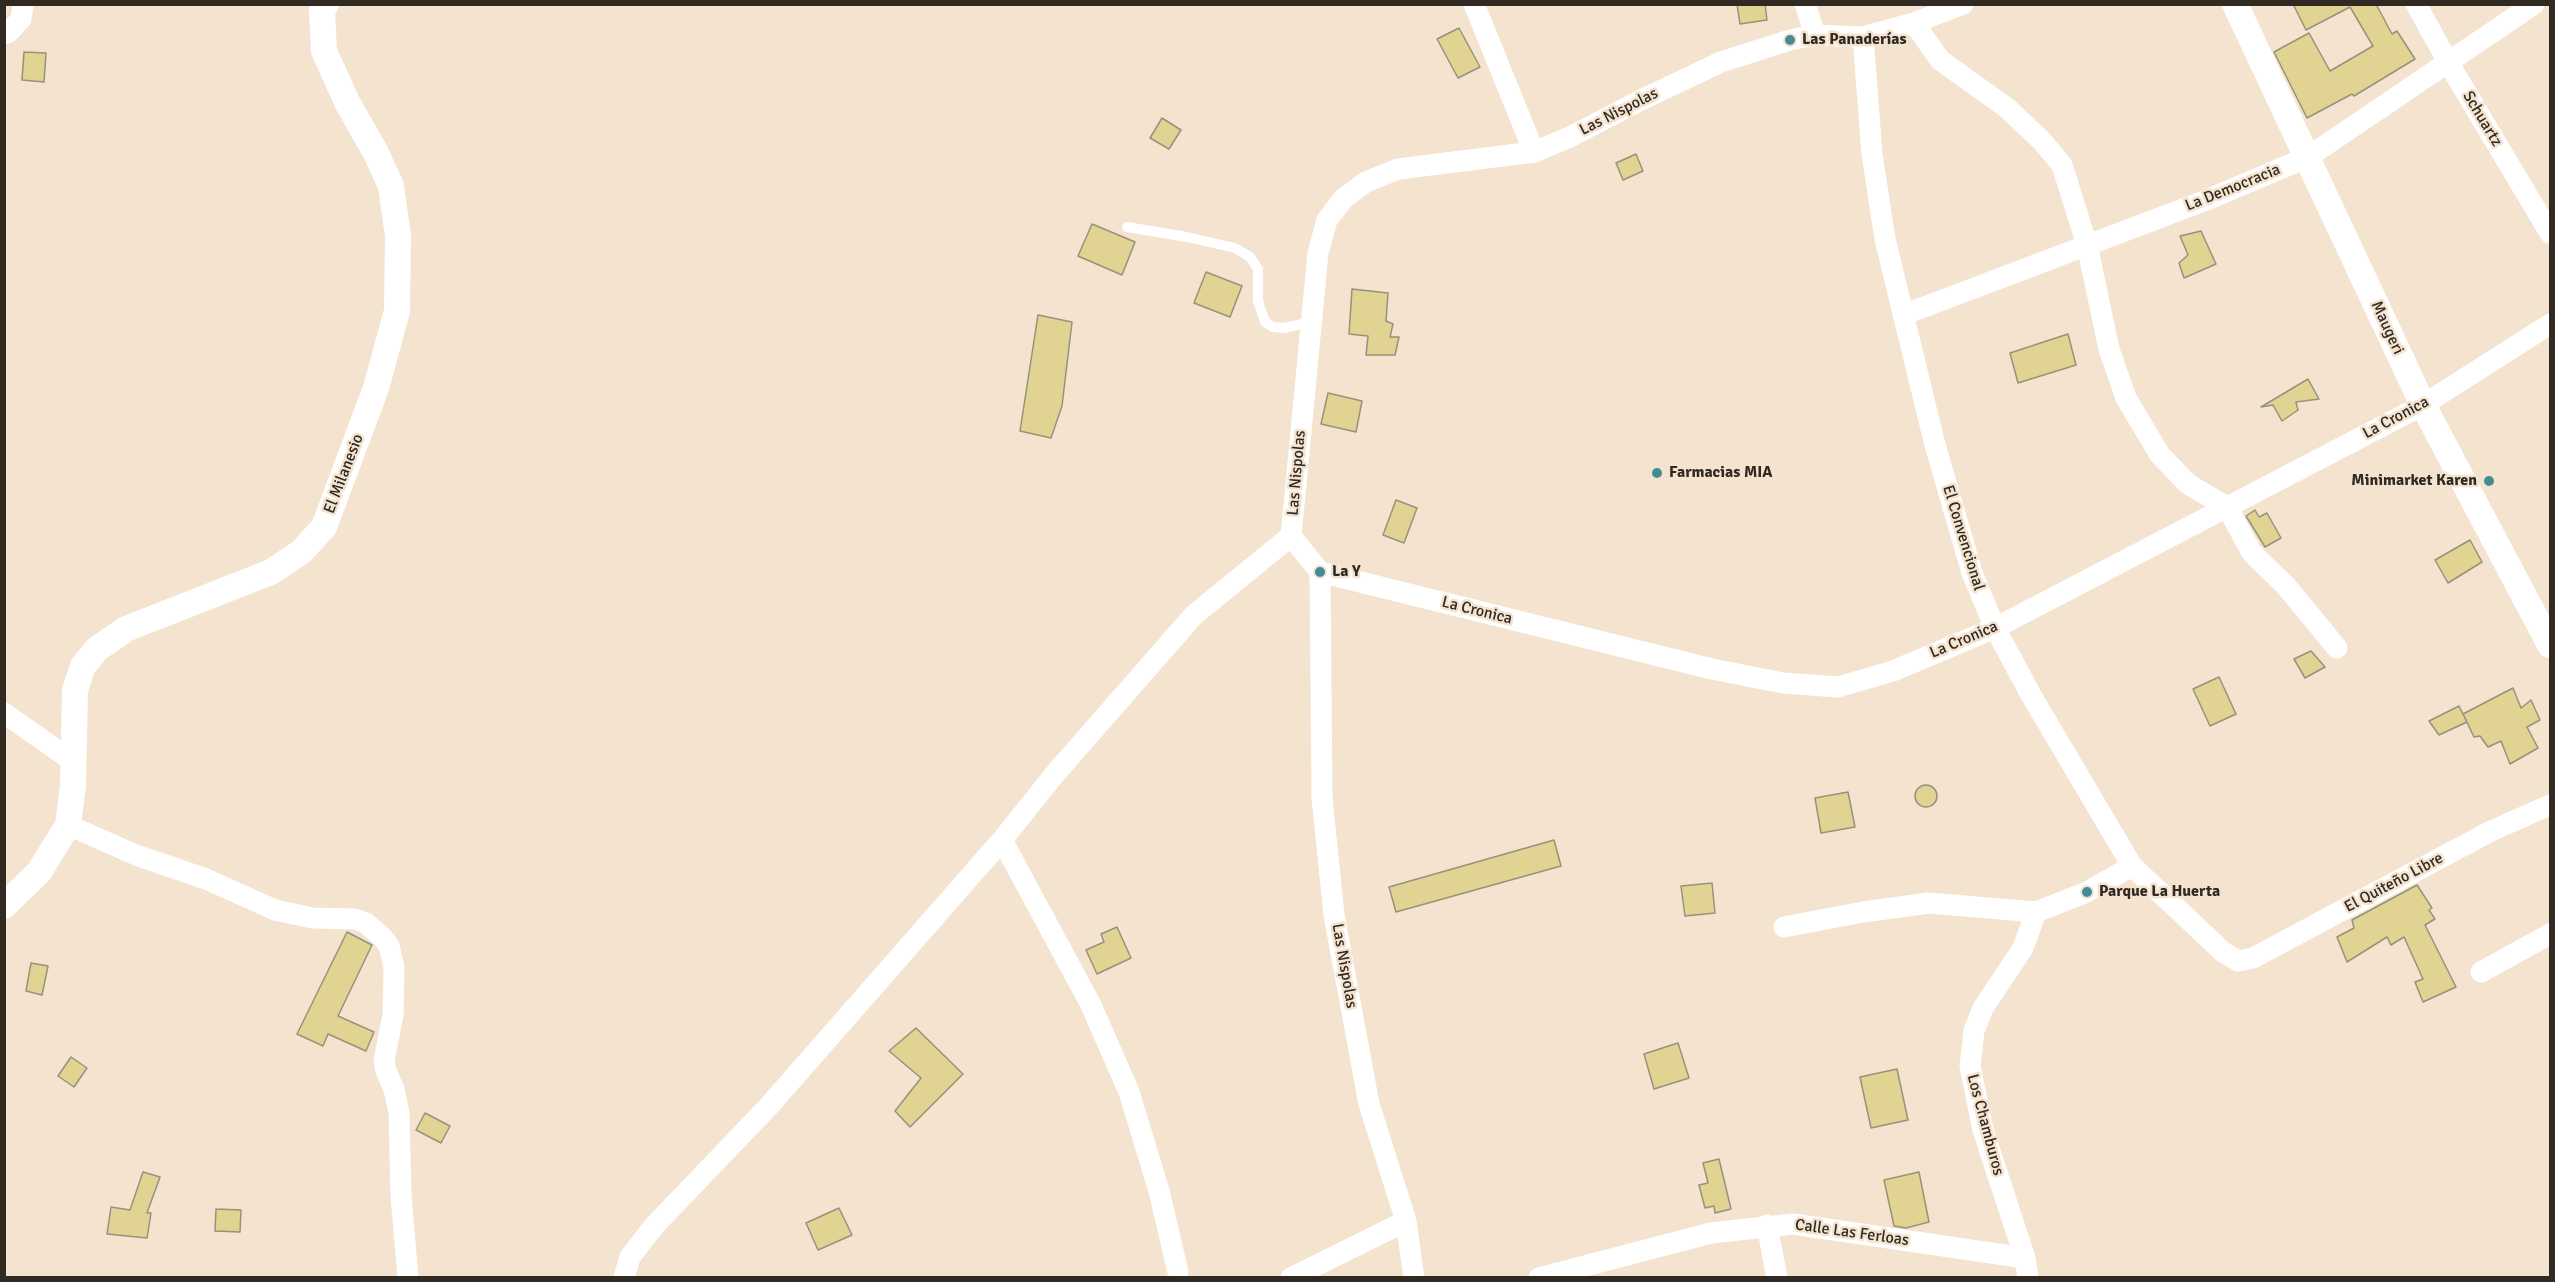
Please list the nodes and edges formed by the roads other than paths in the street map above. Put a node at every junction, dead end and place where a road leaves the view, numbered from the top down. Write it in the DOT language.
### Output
graph roads {
  1 [pos="23,4"];
  2 [pos="326,4"];
  3 [pos="1474,4"];
  4 [pos="1805,4"];
  5 [pos="1964,4"];
  6 [pos="2235,4"];
  7 [pos="2416,4"];
  8 [pos="2534,4"];
  9 [pos="1914,23"];
  10 [pos="4,34"];
  11 [pos="1815,35"];
  12 [pos="1863,37"];
  13 [pos="2448,64"];
  14 [pos="1534,152"];
  15 [pos="2308,157"];
  16 [pos="1127,227"];
  17 [pos="2550,233"];
  18 [pos="2087,245"];
  19 [pos="1903,315"];
  20 [pos="1311,322"];
  21 [pos="2550,324"];
  22 [pos="2423,405"];
  23 [pos="2227,507"];
  24 [pos="1292,536"];
  25 [pos="1320,572"];
  26 [pos="1995,628"];
  27 [pos="2550,645"];
  28 [pos="2337,648"];
  29 [pos="4,713"];
  30 [pos="74,762"];
  31 [pos="2550,806"];
  32 [pos="68,825"];
  33 [pos="1002,840"];
  34 [pos="2132,866"];
  35 [pos="4,906"];
  36 [pos="2036,912"];
  37 [pos="1784,927"];
  38 [pos="2550,934"];
  39 [pos="2238,961"];
  40 [pos="2481,972"];
  41 [pos="1406,1221"];
  42 [pos="1767,1225"];
  43 [pos="2027,1268"];
  44 [pos="1178,1272"];
  45 [pos="408,1278"];
  46 [pos="624,1278"];
  47 [pos="1291,1278"];
  48 [pos="1414,1278"];
  49 [pos="1539,1278"];
  50 [pos="1777,1278"];
  1 -- 10 [label="street"];
  2 -- 30 [label="street, El Milanesio"];
  3 -- 14 [label="street"];
  4 -- 11 [label="street"];
  5 -- 9 [label="street, Las Nispolas"];
  6 -- 15 [label="street, Maugeri"];
  7 -- 13 [label="street, Schuartz"];
  8 -- 13 [label="street, La Democracia"];
  9 -- 12 [label="street, Las Nispolas"];
  9 -- 18 [label="street"];
  11 -- 12 [label="street, Las Nispolas"];
  11 -- 14 [label="street, Las Nispolas"];
  12 -- 19 [label="street, El Convencional"];
  13 -- 15 [label="street, La Democracia"];
  13 -- 17 [label="street, Schuartz"];
  14 -- 20 [label="street, Las Nispolas"];
  15 -- 18 [label="street, La Democracia"];
  15 -- 22 [label="street, Maugeri"];
  16 -- 20 [label="lane"];
  18 -- 19 [label="street, La Democracia"];
  18 -- 23 [label="street"];
  19 -- 26 [label="street, El Convencional"];
  20 -- 24 [label="street, Las Nispolas"];
  21 -- 22 [label="street, La Cronica"];
  22 -- 23 [label="street, La Cronica"];
  22 -- 27 [label="street, Maugeri"];
  23 -- 26 [label="street, La Cronica"];
  23 -- 28 [label="street"];
  24 -- 25 [label="street, Las Nispolas"];
  24 -- 33 [label="street"];
  25 -- 26 [label="street, La Cronica"];
  25 -- 41 [label="street, Las Nispolas"];
  26 -- 34 [label="street, El Convencional"];
  29 -- 30 [label="street"];
  30 -- 32 [label="street, El Milanesio"];
  31 -- 39 [label="street, El Quiteño Libre"];
  32 -- 35 [label="street, El Milanesio"];
  32 -- 45 [label="street"];
  33 -- 44 [label="street"];
  33 -- 46 [label="street"];
  34 -- 36 [label="street"];
  34 -- 39 [label="street, El Convencional"];
  36 -- 37 [label="street"];
  36 -- 43 [label="street, Los Chamburos"];
  38 -- 40 [label="street"];
  41 -- 47 [label="street"];
  41 -- 48 [label="street, Las Nispolas"];
  42 -- 43 [label="street, Calle Las Ferloas"];
  42 -- 49 [label="street, Calle Las Ferloas"];
  42 -- 50 [label="street"];
}
